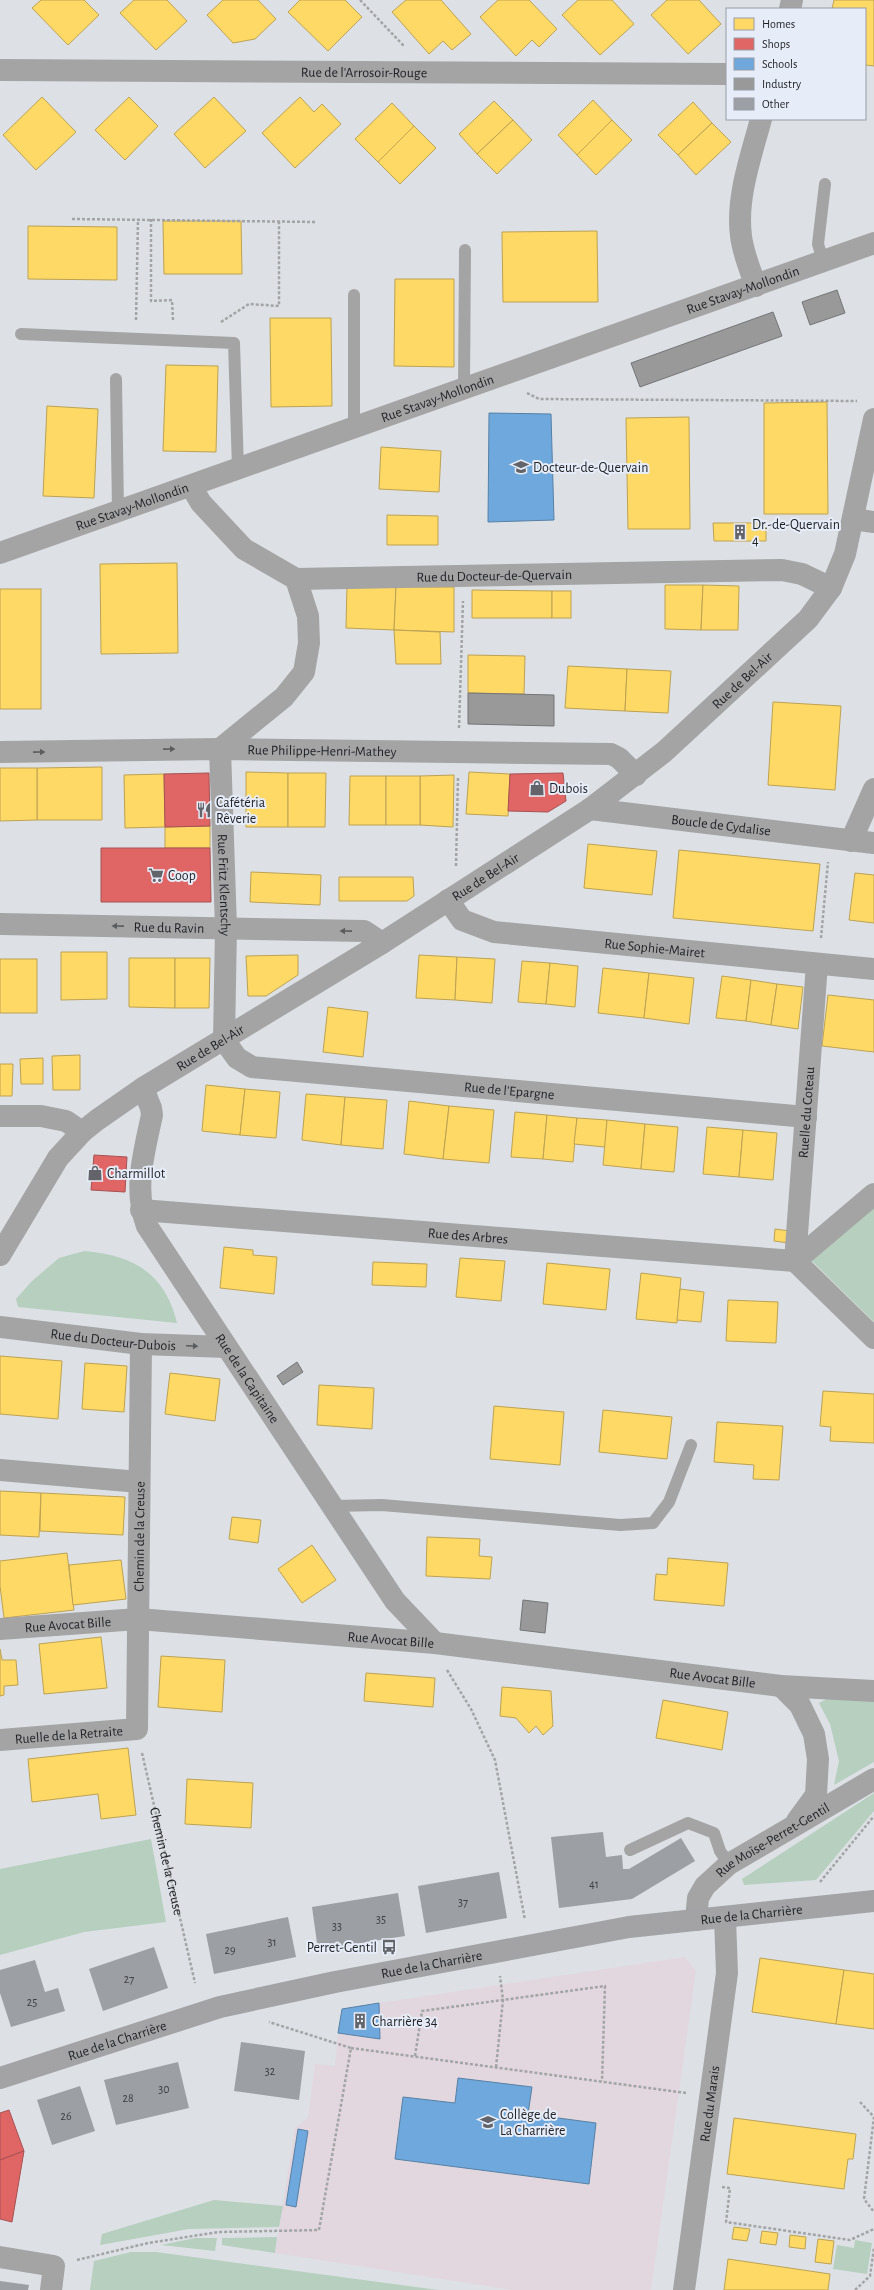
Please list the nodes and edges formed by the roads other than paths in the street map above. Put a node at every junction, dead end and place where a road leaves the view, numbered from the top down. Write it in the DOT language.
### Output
graph roads {
  1 [pos="0,70"];
  2 [pos="726,74"];
  3 [pos="761,120"];
  4 [pos="824,184"];
  5 [pos="874,243"];
  6 [pos="465,250"];
  7 [pos="823,261"];
  8 [pos="756,286"];
  9 [pos="354,295"];
  10 [pos="21,334"];
  11 [pos="116,379"];
  12 [pos="464,388"];
  13 [pos="869,410"];
  14 [pos="354,428"];
  15 [pos="238,469"];
  16 [pos="191,486"];
  17 [pos="118,511"];
  18 [pos="853,519"];
  19 [pos="874,522"];
  20 [pos="0,553"];
  21 [pos="296,579"];
  22 [pos="831,588"];
  23 [pos="220,749"];
  24 [pos="0,752"];
  25 [pos="636,775"];
  26 [pos="874,789"];
  27 [pos="590,809"];
  28 [pos="851,841"];
  29 [pos="874,843"];
  30 [pos="448,900"];
  31 [pos="0,924"];
  32 [pos="226,928"];
  33 [pos="382,943"];
  34 [pos="817,964"];
  35 [pos="874,969"];
  36 [pos="224,1040"];
  37 [pos="143,1088"];
  38 [pos="0,1116"];
  39 [pos="806,1117"];
  40 [pos="82,1132"];
  41 [pos="874,1194"];
  42 [pos="141,1210"];
  43 [pos="0,1255"];
  44 [pos="795,1261"];
  45 [pos="0,1327"];
  46 [pos="874,1338"];
  47 [pos="141,1344"];
  48 [pos="226,1347"];
  49 [pos="691,1445"];
  50 [pos="0,1470"];
  51 [pos="139,1482"];
  52 [pos="332,1506"];
  53 [pos="138,1619"];
  54 [pos="0,1629"];
  55 [pos="435,1643"];
  56 [pos="780,1686"];
  57 [pos="874,1691"];
  58 [pos="137,1729"];
  59 [pos="0,1740"];
  60 [pos="874,1779"];
  61 [pos="790,1829"];
  62 [pos="630,1850"];
  63 [pos="729,1864"];
  64 [pos="874,1901"];
  65 [pos="725,1918"];
  66 [pos="696,1920"];
  67 [pos="0,2078"];
  68 [pos="0,2258"];
  69 [pos="51,2290"];
  70 [pos="684,2290"];
  1 -- 2 [label="street, Rue de l'Arrosoir-Rouge"];
  3 -- 8 [label="street"];
  4 -- 7 [label="lane"];
  5 -- 7 [label="street, Rue Stavay-Mollondin"];
  6 -- 12 [label="lane"];
  7 -- 8 [label="street, Rue Stavay-Mollondin"];
  8 -- 12 [label="street, Rue Stavay-Mollondin"];
  9 -- 14 [label="lane"];
  10 -- 15 [label="lane"];
  11 -- 17 [label="lane"];
  12 -- 14 [label="street, Rue Stavay-Mollondin"];
  13 -- 18 [label="street, Rue de Bel-Air"];
  14 -- 15 [label="street, Rue Stavay-Mollondin"];
  15 -- 16 [label="street, Rue Stavay-Mollondin"];
  16 -- 17 [label="street, Rue Stavay-Mollondin"];
  16 -- 21 [label="street"];
  17 -- 20 [label="street, Rue Stavay-Mollondin"];
  18 -- 19 [label="street"];
  18 -- 22 [label="street, Rue de Bel-Air"];
  21 -- 22 [label="street, Rue du Docteur-de-Quervain"];
  21 -- 23 [label="street"];
  22 -- 25 [label="street, Rue de Bel-Air"];
  24 -- 23 [label="street, Rue Philippe-Henri-Mathey, one-way"];
  23 -- 25 [label="street, Rue Philippe-Henri-Mathey"];
  23 -- 32 [label="street, Rue Fritz Klentschy"];
  25 -- 27 [label="street, Rue de Bel-Air"];
  26 -- 28 [label="street"];
  27 -- 28 [label="street, Boucle de Cydalise"];
  27 -- 30 [label="street, Rue de Bel-Air"];
  28 -- 29 [label="street, Boucle de Cydalise"];
  30 -- 33 [label="street, Rue de Bel-Air"];
  30 -- 34 [label="street, Rue Sophie-Mairet"];
  32 -- 31 [label="street, Rue du Ravin, one-way"];
  33 -- 32 [label="street, Rue du Ravin, one-way"];
  32 -- 36 [label="street, Rue Fritz Klentschy"];
  33 -- 36 [label="street, Rue de Bel-Air"];
  34 -- 35 [label="street, Rue Sophie-Mairet"];
  34 -- 39 [label="street, Ruelle du Coteau"];
  36 -- 37 [label="street, Rue de Bel-Air"];
  36 -- 39 [label="street, Rue de l'Epargne"];
  37 -- 40 [label="street, Rue de Bel-Air"];
  37 -- 42 [label="street, Rue de la Capitaine"];
  38 -- 40 [label="street"];
  39 -- 44 [label="street, Ruelle du Coteau"];
  40 -- 43 [label="street, Rue de Bel-Air"];
  41 -- 44 [label="street"];
  42 -- 44 [label="street, Rue des Arbres"];
  42 -- 48 [label="street, Rue de la Capitaine"];
  44 -- 46 [label="street"];
  45 -- 47 [label="street, Rue du Docteur-Dubois"];
  47 -- 48 [label="street, Rue du Docteur-Dubois, one-way"];
  47 -- 51 [label="street, Chemin de la Creuse"];
  48 -- 52 [label="street, Rue de la Capitaine"];
  49 -- 52 [label="lane"];
  50 -- 51 [label="street"];
  51 -- 53 [label="street, Chemin de la Creuse"];
  52 -- 55 [label="street, Rue de la Capitaine"];
  53 -- 54 [label="street, Rue Avocat Bille"];
  53 -- 55 [label="street, Rue Avocat Bille"];
  53 -- 58 [label="street, Chemin de la Creuse"];
  55 -- 56 [label="street, Rue Avocat Bille"];
  56 -- 57 [label="street, Rue Avocat Bille"];
  56 -- 61 [label="street"];
  58 -- 59 [label="street, Ruelle de la Retraite"];
  60 -- 61 [label="street, Rue Moïse-Perret-Gentil"];
  61 -- 63 [label="street, Rue Moïse-Perret-Gentil"];
  62 -- 63 [label="lane"];
  63 -- 66 [label="street, Rue Moïse-Perret-Gentil"];
  64 -- 65 [label="main road, Rue de la Charrière"];
  65 -- 66 [label="main road, Rue de la Charrière"];
  65 -- 70 [label="street, Rue du Marais"];
  66 -- 67 [label="main road, Rue de la Charrière"];
  68 -- 69 [label="street"];
}
